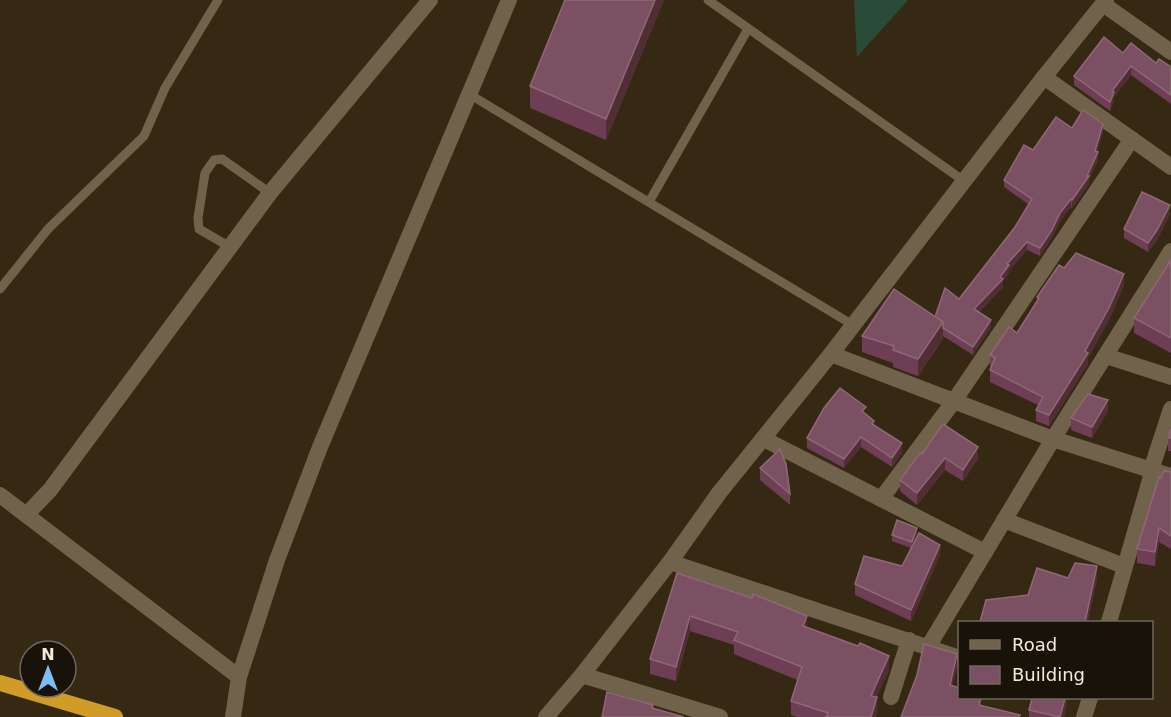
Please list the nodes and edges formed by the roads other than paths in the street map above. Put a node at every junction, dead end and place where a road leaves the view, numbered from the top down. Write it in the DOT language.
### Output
graph roads {
  1 [pos="218,0"];
  2 [pos="430,0"];
  3 [pos="509,0"];
  4 [pos="708,0"];
  5 [pos="1105,2"];
  6 [pos="748,28"];
  7 [pos="1171,52"];
  8 [pos="1044,77"];
  9 [pos="469,94"];
  10 [pos="1132,139"];
  11 [pos="1171,167"];
  12 [pos="964,181"];
  13 [pos="270,193"];
  14 [pos="649,202"];
  15 [pos="230,247"];
  16 [pos="1171,251"];
  17 [pos="0,289"];
  18 [pos="853,325"];
  19 [pos="831,354"];
  20 [pos="1106,356"];
  21 [pos="1171,377"];
  22 [pos="954,401"];
  23 [pos="1171,409"];
  24 [pos="764,439"];
  25 [pos="1053,439"];
  26 [pos="1151,470"];
  27 [pos="1171,476"];
  28 [pos="0,495"];
  29 [pos="881,499"];
  30 [pos="26,515"];
  31 [pos="1004,520"];
  32 [pos="985,552"];
  33 [pos="670,562"];
  34 [pos="1124,566"];
  35 [pos="1109,621"];
  36 [pos="909,640"];
  37 [pos="928,647"];
  38 [pos="958,657"];
  39 [pos="582,675"];
  40 [pos="239,677"];
  41 [pos="0,683"];
  42 [pos="891,696"];
  43 [pos="1090,699"];
  44 [pos="115,717"];
  45 [pos="233,717"];
  46 [pos="546,717"];
  47 [pos="720,717"];
  48 [pos="1084,717"];
  1 -- 17 [label="lane"];
  2 -- 13 [label="street"];
  3 -- 9 [label="street"];
  4 -- 6 [label="lane"];
  5 -- 7 [label="street"];
  5 -- 8 [label="street"];
  6 -- 12 [label="lane"];
  6 -- 14 [label="lane"];
  8 -- 10 [label="street"];
  8 -- 12 [label="street"];
  9 -- 14 [label="lane"];
  9 -- 40 [label="street"];
  10 -- 11 [label="street"];
  10 -- 22 [label="street"];
  12 -- 18 [label="street"];
  13 -- 15 [label="street"];
  13 -- 15 [label="lane"];
  14 -- 18 [label="lane"];
  15 -- 30 [label="street"];
  16 -- 20 [label="street"];
  18 -- 19 [label="street"];
  19 -- 22 [label="street"];
  19 -- 24 [label="street"];
  20 -- 21 [label="street"];
  20 -- 25 [label="street"];
  22 -- 25 [label="street"];
  22 -- 29 [label="street"];
  23 -- 26 [label="street"];
  24 -- 29 [label="street"];
  24 -- 33 [label="street"];
  25 -- 26 [label="street"];
  25 -- 31 [label="street"];
  26 -- 27 [label="street"];
  26 -- 34 [label="street"];
  28 -- 30 [label="street"];
  29 -- 32 [label="street"];
  30 -- 40 [label="street"];
  31 -- 32 [label="street"];
  31 -- 34 [label="street"];
  32 -- 37 [label="street"];
  33 -- 36 [label="street"];
  33 -- 39 [label="street"];
  34 -- 35 [label="street"];
  36 -- 37 [label="street"];
  36 -- 42 [label="street"];
  37 -- 38 [label="street"];
  39 -- 46 [label="street"];
  39 -- 47 [label="street"];
  40 -- 45 [label="street"];
  41 -- 44 [label="highway"];
  43 -- 48 [label="street"];
}
